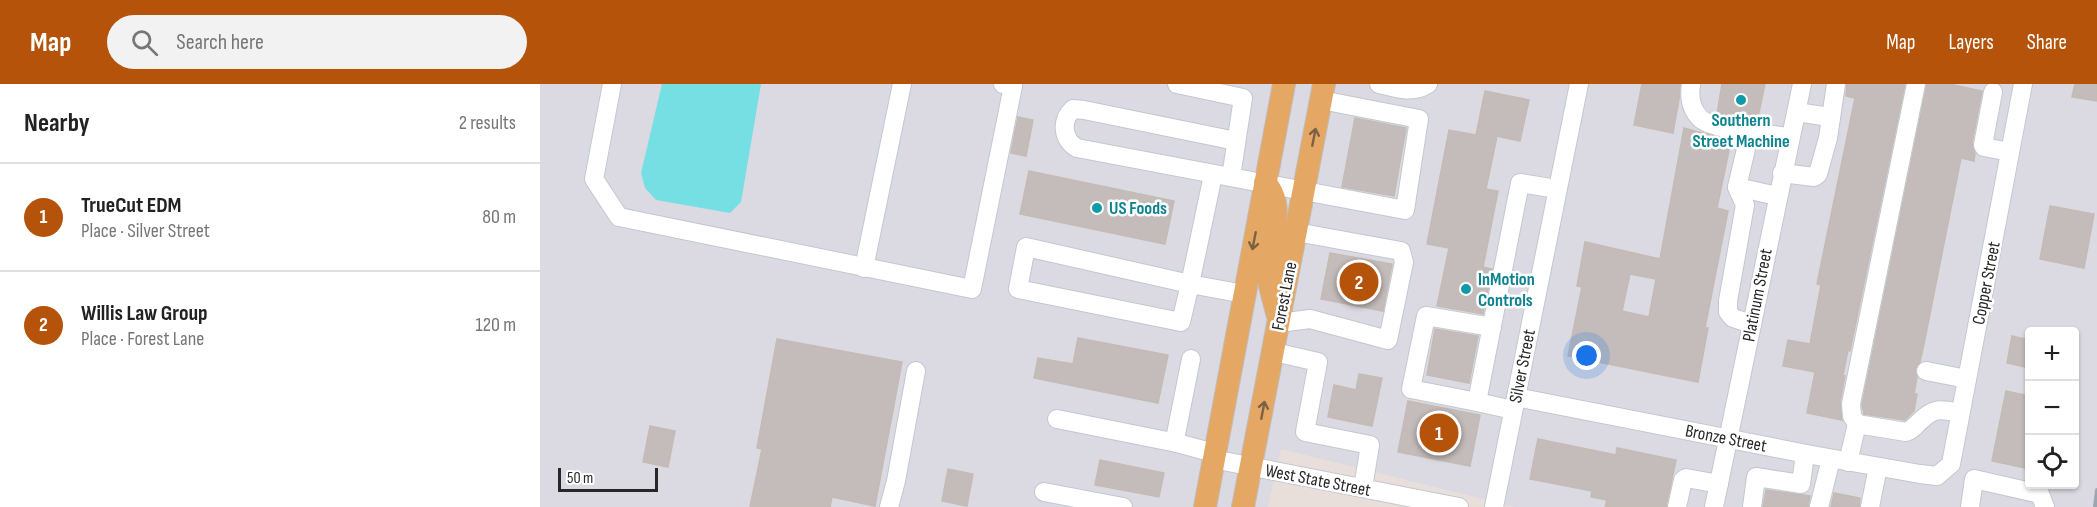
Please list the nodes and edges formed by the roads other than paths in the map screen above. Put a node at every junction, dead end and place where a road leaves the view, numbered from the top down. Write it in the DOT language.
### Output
graph roads {
  1 [pos="612,84"];
  2 [pos="902,84"];
  3 [pos="1002,84"];
  4 [pos="1177,84"];
  5 [pos="1284,84"];
  6 [pos="1379,84"];
  7 [pos="1428,84"];
  8 [pos="1579,84"];
  9 [pos="1691,84"];
  10 [pos="1802,84"];
  11 [pos="1836,84"];
  12 [pos="1916,84"];
  13 [pos="1993,88"];
  14 [pos="2022,90"];
  15 [pos="1244,91"];
  16 [pos="1322,92"];
  17 [pos="1796,112"];
  18 [pos="1830,117"];
  19 [pos="1750,132"];
  20 [pos="1790,137"];
  21 [pos="1236,141"];
  22 [pos="2010,152"];
  23 [pos="1782,173"];
  24 [pos="1222,176"];
  25 [pos="1265,183"];
  26 [pos="1737,187"];
  27 [pos="1557,189"];
  28 [pos="1304,190"];
  29 [pos="1777,196"];
  30 [pos="1744,217"];
  31 [pos="1772,224"];
  32 [pos="1296,232"];
  33 [pos="864,268"];
  34 [pos="1190,284"];
  35 [pos="1244,294"];
  36 [pos="1279,323"];
  37 [pos="1752,324"];
  38 [pos="1492,327"];
  39 [pos="1274,352"];
  40 [pos="1191,359"];
  41 [pos="915,371"];
  42 [pos="1926,371"];
  43 [pos="1967,379"];
  44 [pos="1478,402"];
  45 [pos="1514,403"];
  46 [pos="1960,413"];
  47 [pos="1057,419"];
  48 [pos="1857,423"];
  49 [pos="1729,439"];
  50 [pos="1177,443"];
  51 [pos="1805,454"];
  52 [pos="1214,456"];
  53 [pos="1840,460"];
  54 [pos="1252,467"];
  55 [pos="1878,467"];
  56 [pos="1937,476"];
  57 [pos="1719,484"];
  58 [pos="1363,488"];
  59 [pos="1044,492"];
  60 [pos="1434,504"];
  61 [pos="888,507"];
  62 [pos="1123,507"];
  63 [pos="1204,507"];
  64 [pos="1243,507"];
  65 [pos="1459,507"];
  66 [pos="1494,507"];
  67 [pos="1677,507"];
  68 [pos="1714,507"];
  69 [pos="1752,507"];
  70 [pos="1820,507"];
  71 [pos="1870,507"];
  72 [pos="1970,507"];
  73 [pos="2046,507"];
  1 -- 33 [label="street"];
  2 -- 33 [label="street"];
  3 -- 33 [label="street"];
  4 -- 15 [label="street"];
  5 -- 25 [label="main road"];
  6 -- 7 [label="street"];
  8 -- 27 [label="street, Silver Street"];
  9 -- 19 [label="street"];
  10 -- 17 [label="street, Platinum Street"];
  11 -- 18 [label="street"];
  12 -- 48 [label="street"];
  13 -- 14 [label="street"];
  13 -- 22 [label="street"];
  14 -- 22 [label="street, Copper Street"];
  15 -- 21 [label="street"];
  28 -- 16 [label="main road, Forest Lane, one-way"];
  16 -- 28 [label="street"];
  17 -- 18 [label="street"];
  17 -- 20 [label="street, Platinum Street"];
  18 -- 23 [label="street"];
  19 -- 20 [label="street"];
  19 -- 26 [label="street"];
  20 -- 23 [label="street, Platinum Street"];
  21 -- 24 [label="street"];
  21 -- 24 [label="street"];
  22 -- 43 [label="street, Copper Street"];
  23 -- 29 [label="street, Platinum Street"];
  24 -- 25 [label="street"];
  24 -- 34 [label="street"];
  25 -- 28 [label="street"];
  25 -- 35 [label="main road, one-way"];
  25 -- 36 [label="main road"];
  26 -- 29 [label="street"];
  26 -- 30 [label="street"];
  27 -- 38 [label="street"];
  27 -- 45 [label="street, Silver Street"];
  28 -- 32 [label="main road, Forest Lane"];
  29 -- 31 [label="street, Platinum Street"];
  30 -- 31 [label="street"];
  30 -- 37 [label="street"];
  31 -- 37 [label="street, Platinum Street"];
  32 -- 36 [label="main road, Forest Lane"];
  32 -- 36 [label="street"];
  34 -- 34 [label="street"];
  34 -- 35 [label="street"];
  35 -- 52 [label="main road"];
  36 -- 39 [label="main road, Forest Lane"];
  37 -- 49 [label="street, Platinum Street"];
  38 -- 44 [label="street"];
  38 -- 44 [label="street, Bronze Street"];
  54 -- 39 [label="main road, Forest Lane, one-way"];
  39 -- 58 [label="street"];
  40 -- 50 [label="street"];
  41 -- 61 [label="street"];
  42 -- 43 [label="street"];
  43 -- 46 [label="street, Copper Street"];
  44 -- 45 [label="street, Bronze Street"];
  45 -- 49 [label="street, Bronze Street"];
  45 -- 66 [label="street, Silver Street"];
  46 -- 48 [label="street"];
  46 -- 56 [label="street, Copper Street"];
  47 -- 50 [label="street, West State Street"];
  48 -- 53 [label="street"];
  49 -- 51 [label="street, Bronze Street"];
  49 -- 57 [label="street, Platinum Street"];
  50 -- 52 [label="street, West State Street"];
  51 -- 53 [label="street, Bronze Street"];
  51 -- 69 [label="street"];
  52 -- 54 [label="street, West State Street"];
  52 -- 63 [label="main road"];
  53 -- 55 [label="street, Bronze Street"];
  53 -- 70 [label="street"];
  54 -- 58 [label="street, West State Street"];
  54 -- 64 [label="main road, Forest Lane"];
  55 -- 56 [label="street, Bronze Street"];
  55 -- 71 [label="street"];
  57 -- 67 [label="street"];
  57 -- 68 [label="street, Platinum Street"];
  58 -- 60 [label="street, West State Street"];
  59 -- 62 [label="street"];
  60 -- 65 [label="street, West State Street"];
  72 -- 73 [label="street"];
}
